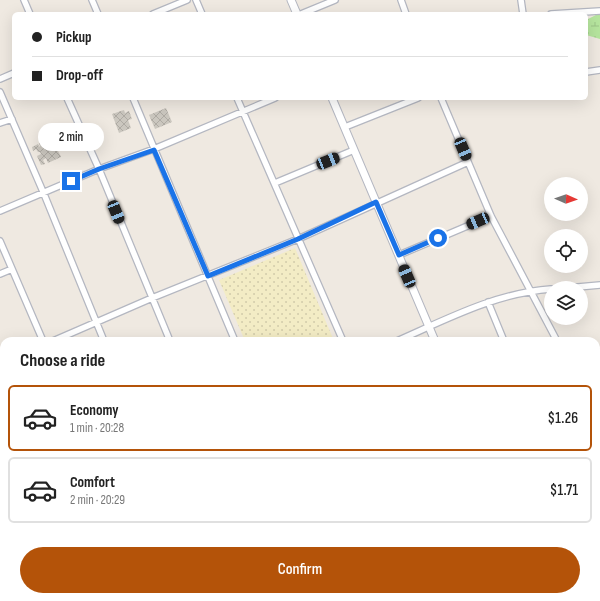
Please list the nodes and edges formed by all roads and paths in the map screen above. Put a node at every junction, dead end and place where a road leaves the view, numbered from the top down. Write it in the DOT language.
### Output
graph roads {
  1 [pos="24,0"];
  2 [pos="92,0"];
  3 [pos="187,0"];
  4 [pos="196,0"];
  5 [pos="291,0"];
  6 [pos="335,0"];
  7 [pos="400,0"];
  8 [pos="521,0"];
  9 [pos="600,11"];
  10 [pos="29,12"];
  11 [pos="97,12"];
  12 [pos="159,12"];
  13 [pos="201,12"];
  14 [pos="296,12"];
  15 [pos="306,12"];
  16 [pos="405,12"];
  17 [pos="523,12"];
  18 [pos="584,12"];
  19 [pos="600,70"];
  20 [pos="588,72"];
  21 [pos="12,74"];
  22 [pos="0,79"];
  23 [pos="0,92"];
  24 [pos="68,100"];
  25 [pos="134,100"];
  26 [pos="238,100"];
  27 [pos="270,100"];
  28 [pos="333,100"];
  29 [pos="413,100"];
  30 [pos="442,100"];
  31 [pos="243,111"];
  32 [pos="12,119"];
  33 [pos="0,123"];
  34 [pos="345,127"];
  35 [pos="154,150"];
  36 [pos="354,150"];
  37 [pos="468,162"];
  38 [pos="99,169"];
  39 [pos="275,183"];
  40 [pos="44,194"];
  41 [pos="376,202"];
  42 [pos="0,211"];
  43 [pos="491,216"];
  44 [pos="298,239"];
  45 [pos="0,241"];
  46 [pos="399,255"];
  47 [pos="12,269"];
  48 [pos="0,274"];
  49 [pos="208,276"];
  50 [pos="600,285"];
  51 [pos="588,286"];
  52 [pos="544,290"];
  53 [pos="530,291"];
  54 [pos="152,298"];
  55 [pos="488,302"];
  56 [pos="96,322"];
  57 [pos="429,327"];
  58 [pos="41,337"];
  59 [pos="62,337"];
  60 [pos="102,337"];
  61 [pos="168,337"];
  62 [pos="233,337"];
  63 [pos="341,337"];
  64 [pos="406,337"];
  65 [pos="433,337"];
  66 [pos="502,337"];
  67 [pos="556,337"];
  1 -- 10 [label="street"];
  2 -- 11 [label="street"];
  3 -- 12 [label="street"];
  4 -- 13 [label="street"];
  5 -- 14 [label="street"];
  6 -- 15 [label="street"];
  7 -- 16 [label="street"];
  8 -- 17 [label="street"];
  9 -- 18 [label="street"];
  19 -- 20 [label="street"];
  21 -- 22 [label="street"];
  23 -- 32 [label="street"];
  24 -- 38 [label="street"];
  25 -- 35 [label="street"];
  26 -- 31 [label="street"];
  27 -- 31 [label="street"];
  28 -- 34 [label="street"];
  29 -- 34 [label="street"];
  30 -- 37 [label="street"];
  31 -- 35 [label="street"];
  31 -- 39 [label="street"];
  32 -- 33 [label="street"];
  32 -- 40 [label="street"];
  34 -- 36 [label="street"];
  35 -- 38 [label="street"];
  35 -- 49 [label="street"];
  36 -- 39 [label="street"];
  36 -- 41 [label="street"];
  37 -- 41 [label="street"];
  37 -- 43 [label="street"];
  38 -- 40 [label="street"];
  38 -- 54 [label="street"];
  39 -- 44 [label="street"];
  40 -- 42 [label="street"];
  40 -- 56 [label="street"];
  41 -- 44 [label="street"];
  41 -- 46 [label="street"];
  43 -- 46 [label="street"];
  43 -- 53 [label="street"];
  44 -- 49 [label="street"];
  44 -- 63 [label="street"];
  45 -- 47 [label="street"];
  46 -- 57 [label="street"];
  47 -- 48 [label="street"];
  47 -- 58 [label="street"];
  49 -- 54 [label="street"];
  49 -- 62 [label="street"];
  50 -- 51 [label="street"];
  52 -- 53 [label="street"];
  53 -- 55 [label="street"];
  53 -- 67 [label="street"];
  54 -- 56 [label="street"];
  54 -- 61 [label="street"];
  55 -- 57 [label="street"];
  55 -- 66 [label="street"];
  56 -- 59 [label="street"];
  56 -- 60 [label="street"];
  57 -- 64 [label="street"];
  57 -- 65 [label="street"];
}
